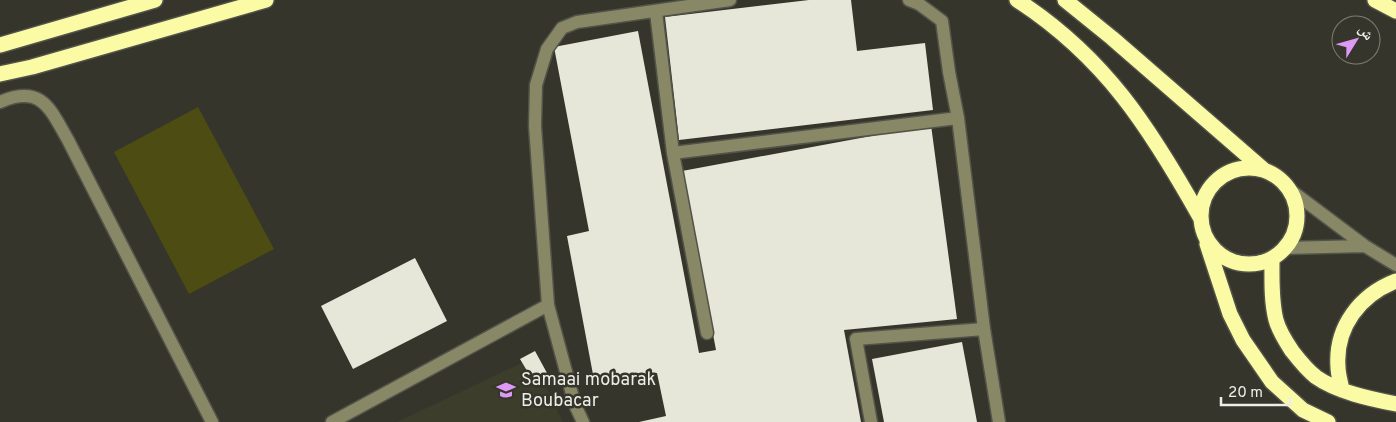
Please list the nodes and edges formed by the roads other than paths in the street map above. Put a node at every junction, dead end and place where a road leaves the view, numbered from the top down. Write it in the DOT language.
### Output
graph roads {
  1 [pos="155,0"];
  2 [pos="266,0"];
  3 [pos="730,0"];
  4 [pos="909,0"];
  5 [pos="1017,0"];
  6 [pos="1065,0"];
  7 [pos="1375,0"];
  8 [pos="1396,11"];
  9 [pos="656,12"];
  10 [pos="0,45"];
  11 [pos="0,74"];
  12 [pos="0,102"];
  13 [pos="958,118"];
  14 [pos="673,153"];
  15 [pos="1264,170"];
  16 [pos="1289,189"];
  17 [pos="1200,217"];
  18 [pos="1204,233"];
  19 [pos="1365,246"];
  20 [pos="1285,248"];
  21 [pos="1272,259"];
  22 [pos="1396,265"];
  23 [pos="1396,281"];
  24 [pos="548,305"];
  25 [pos="984,329"];
  26 [pos="708,333"];
  27 [pos="1342,390"];
  28 [pos="1396,404"];
  29 [pos="212,422"];
  30 [pos="332,422"];
  31 [pos="583,422"];
  32 [pos="871,422"];
  33 [pos="999,422"];
  34 [pos="1328,422"];
  1 -- 10 [label="highway"];
  2 -- 11 [label="highway"];
  3 -- 9 [label="street"];
  4 -- 13 [label="street"];
  5 -- 17 [label="highway"];
  6 -- 15 [label="highway"];
  7 -- 8 [label="highway"];
  9 -- 14 [label="street"];
  9 -- 24 [label="street"];
  12 -- 29 [label="street"];
  13 -- 14 [label="street"];
  13 -- 25 [label="street"];
  14 -- 26 [label="street"];
  15 -- 16 [label="highway"];
  15 -- 17 [label="highway"];
  16 -- 19 [label="street"];
  16 -- 20 [label="highway"];
  17 -- 18 [label="highway"];
  18 -- 21 [label="highway"];
  18 -- 34 [label="highway"];
  19 -- 20 [label="street"];
  19 -- 22 [label="street"];
  20 -- 21 [label="highway"];
  21 -- 27 [label="highway"];
  23 -- 27 [label="highway"];
  24 -- 30 [label="street"];
  24 -- 31 [label="street"];
  25 -- 32 [label="street"];
  25 -- 33 [label="street"];
  27 -- 28 [label="highway"];
}
